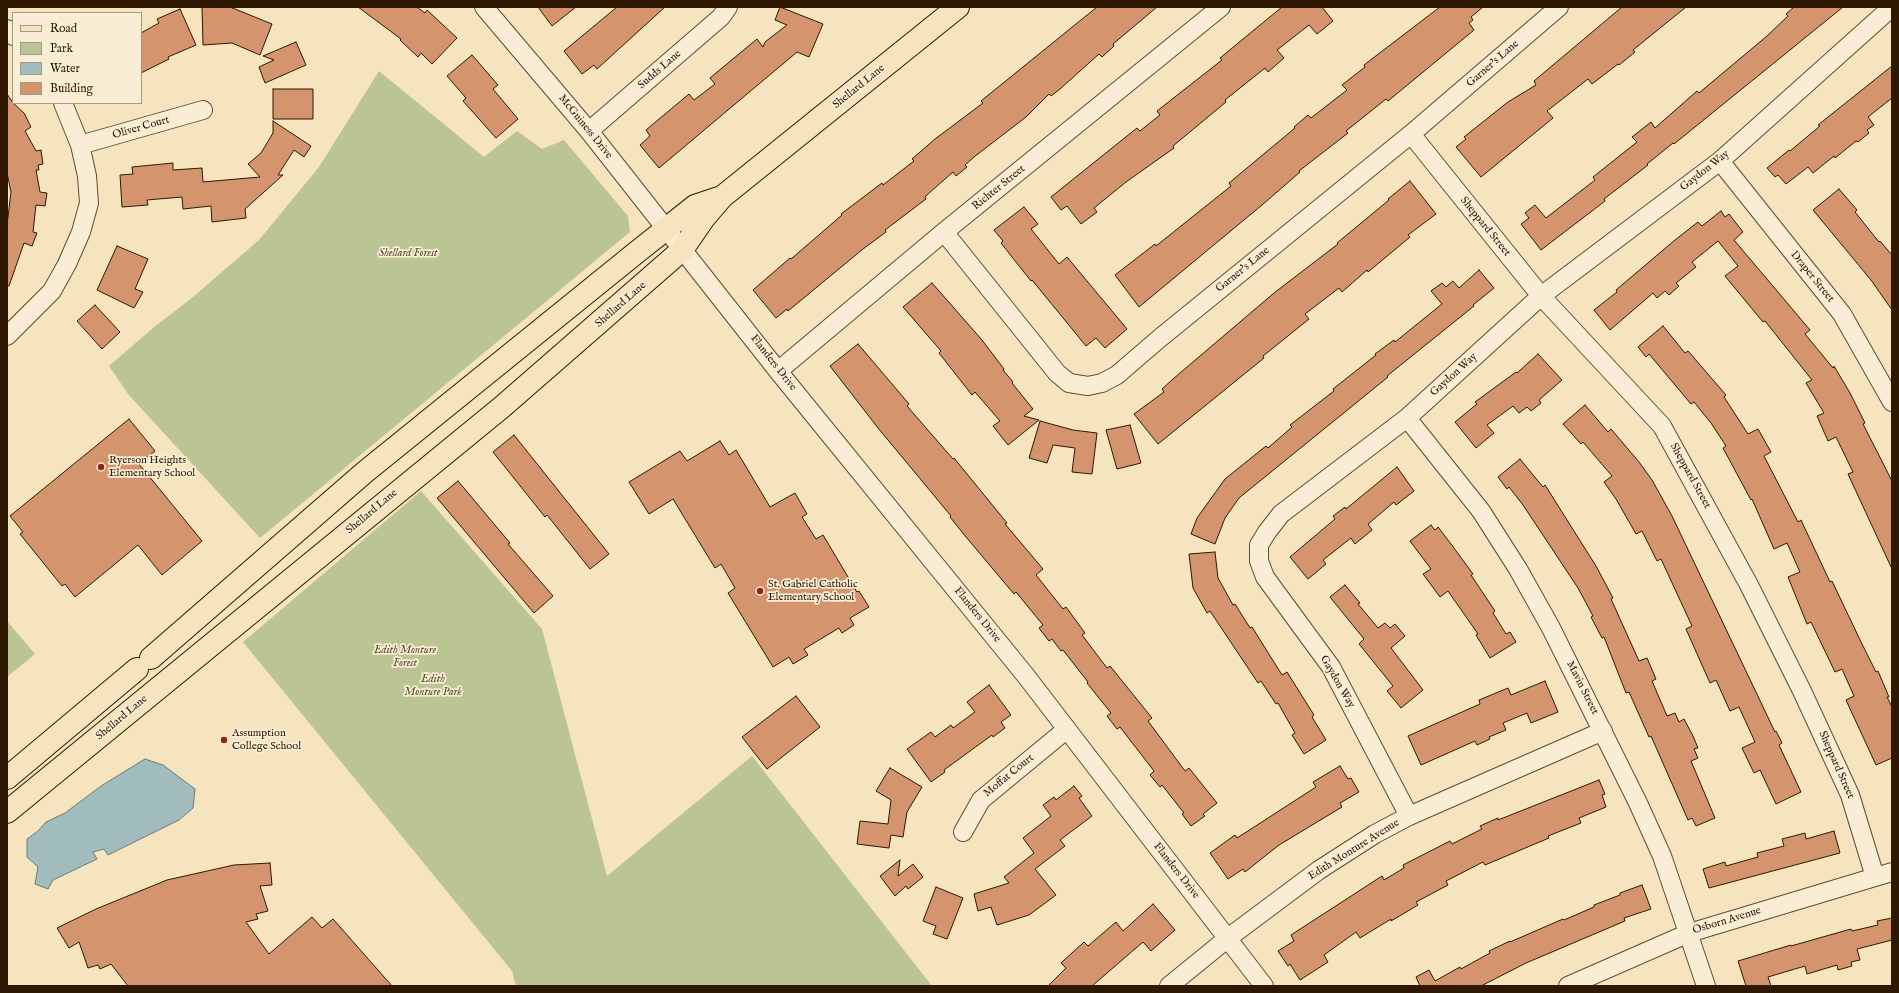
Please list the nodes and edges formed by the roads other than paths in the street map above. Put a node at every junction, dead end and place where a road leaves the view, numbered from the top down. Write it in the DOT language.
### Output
graph roads {
  1 [pos="484,7"];
  2 [pos="728,7"];
  3 [pos="958,7"];
  4 [pos="1221,7"];
  5 [pos="1559,7"];
  6 [pos="1892,7"];
  7 [pos="63,104"];
  8 [pos="203,110"];
  9 [pos="589,131"];
  10 [pos="1411,134"];
  11 [pos="80,145"];
  12 [pos="1720,160"];
  13 [pos="722,197"];
  14 [pos="665,229"];
  15 [pos="944,232"];
  16 [pos="682,250"];
  17 [pos="1541,296"];
  18 [pos="7,336"];
  19 [pos="778,371"];
  20 [pos="1892,402"];
  21 [pos="1407,418"];
  22 [pos="1067,729"];
  23 [pos="1603,731"];
  24 [pos="7,778"];
  25 [pos="7,812"];
  26 [pos="1409,816"];
  27 [pos="962,832"];
  28 [pos="1884,875"];
  29 [pos="1689,933"];
  30 [pos="1228,938"];
  31 [pos="1169,986"];
  32 [pos="1264,986"];
  33 [pos="1568,986"];
  34 [pos="1706,986"];
  1 -- 9 [label="street, McGuiness Drive"];
  2 -- 9 [label="street, Sudds Lane"];
  3 -- 13 [label="main road, Shellard Lane"];
  4 -- 15 [label="street, Richter Street"];
  5 -- 10 [label="street, Garner's Lane"];
  6 -- 12 [label="street, Gaydon Way"];
  7 -- 11 [label="street"];
  8 -- 11 [label="street, Oliver Court"];
  9 -- 14 [label="street, McGuiness Drive"];
  10 -- 15 [label="street, Garner's Lane"];
  10 -- 17 [label="street, Sheppard Street"];
  11 -- 18 [label="street"];
  12 -- 17 [label="street, Gaydon Way"];
  12 -- 20 [label="street, Draper Street"];
  13 -- 14 [label="main road, Shellard Lane"];
  13 -- 16 [label="main road, Shellard Lane"];
  14 -- 16 [label="street, McGuiness Drive"];
  14 -- 24 [label="main road, Shellard Lane"];
  15 -- 19 [label="street, Richter Street"];
  16 -- 19 [label="street, Flanders Drive"];
  16 -- 25 [label="main road, Shellard Lane"];
  17 -- 21 [label="street, Gaydon Way"];
  17 -- 28 [label="street, Sheppard Street"];
  19 -- 22 [label="street, Flanders Drive"];
  21 -- 23 [label="street, Mavin Street"];
  21 -- 26 [label="street, Gaydon Way"];
  22 -- 27 [label="street, Moffat Court"];
  22 -- 30 [label="street, Flanders Drive"];
  23 -- 26 [label="street, Edith Monture Avenue"];
  23 -- 29 [label="street, Mavin Street"];
  26 -- 30 [label="street, Edith Monture Avenue"];
  28 -- 29 [label="street, Osborn Avenue"];
  29 -- 33 [label="street, Osborn Avenue"];
  29 -- 34 [label="street, Mavin Street"];
  30 -- 31 [label="street, Edith Monture Avenue"];
  30 -- 32 [label="street, Flanders Drive"];
}
